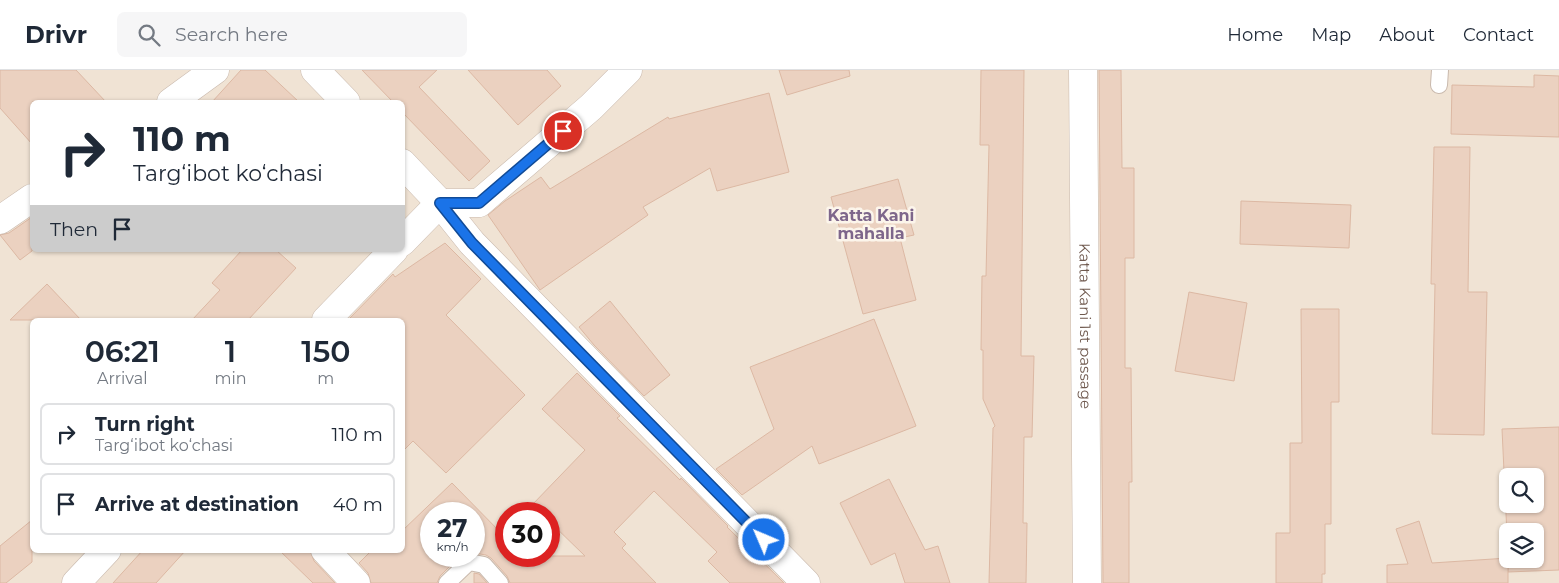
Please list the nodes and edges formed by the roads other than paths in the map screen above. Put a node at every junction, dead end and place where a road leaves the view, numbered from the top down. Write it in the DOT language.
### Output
graph roads {
  1 [pos="215,70"];
  2 [pos="316,70"];
  3 [pos="628,70"];
  4 [pos="1083,70"];
  5 [pos="174,100"];
  6 [pos="344,100"];
  7 [pos="405,166"];
  8 [pos="30,199"];
  9 [pos="440,203"];
  10 [pos="0,220"];
  11 [pos="405,239"];
  12 [pos="392,252"];
  13 [pos="328,318"];
  14 [pos="104,553"];
  15 [pos="328,553"];
  16 [pos="76,583"];
  17 [pos="356,583"];
  18 [pos="447,583"];
  19 [pos="500,583"];
  20 [pos="806,583"];
  21 [pos="1087,583"];
  1 -- 5 [label="street"];
  2 -- 6 [label="street"];
  3 -- 9 [label="street"];
  4 -- 21 [label="street, Katta Kani 1st passage"];
  7 -- 9 [label="street"];
  8 -- 10 [label="street"];
  9 -- 11 [label="street"];
  9 -- 20 [label="street"];
  12 -- 13 [label="street"];
  14 -- 16 [label="street"];
  15 -- 17 [label="street"];
  18 -- 19 [label="lane"];
}
